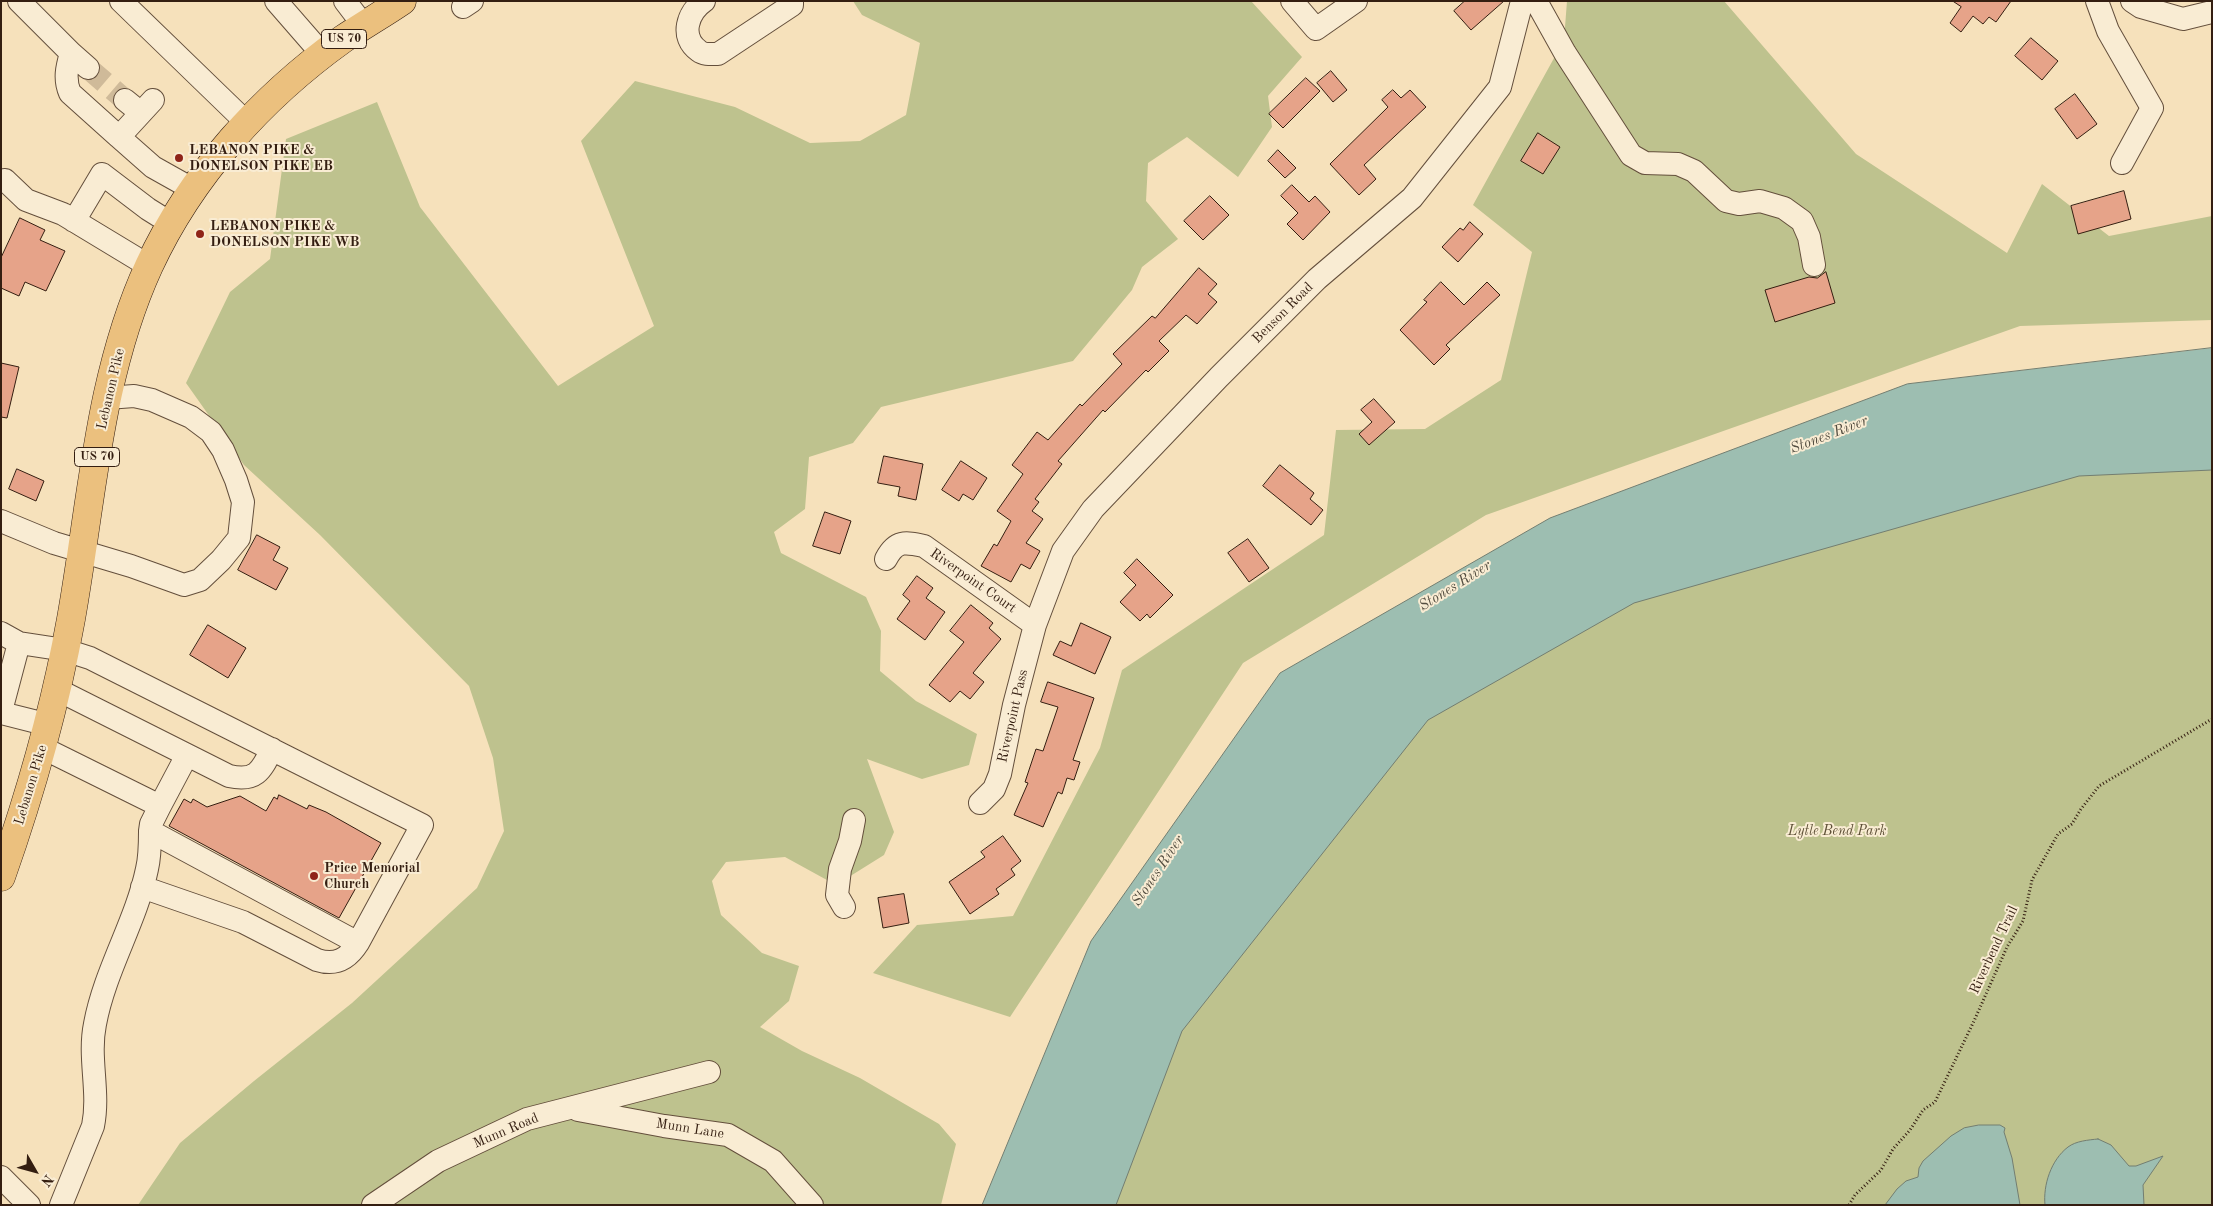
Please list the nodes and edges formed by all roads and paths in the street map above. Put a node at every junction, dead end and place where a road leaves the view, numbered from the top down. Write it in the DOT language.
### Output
graph roads {
  1 [pos="19,1"];
  2 [pos="276,1"];
  3 [pos="345,1"];
  4 [pos="402,1"];
  5 [pos="704,1"];
  6 [pos="792,1"];
  7 [pos="1292,1"];
  8 [pos="1356,1"];
  9 [pos="1522,1"];
  10 [pos="1536,1"];
  11 [pos="2097,1"];
  12 [pos="2132,1"];
  13 [pos="124,2"];
  14 [pos="2212,12"];
  15 [pos="364,26"];
  16 [pos="71,53"];
  17 [pos="323,55"];
  18 [pos="88,68"];
  19 [pos="140,105"];
  20 [pos="247,123"];
  21 [pos="119,137"];
  22 [pos="2122,163"];
  23 [pos="5,180"];
  24 [pos="194,190"];
  25 [pos="74,221"];
  26 [pos="172,224"];
  27 [pos="1814,265"];
  28 [pos="149,266"];
  29 [pos="107,398"];
  30 [pos="1,520"];
  31 [pos="81,551"];
  32 [pos="886,559"];
  33 [pos="1036,625"];
  34 [pos="10,638"];
  35 [pos="65,650"];
  36 [pos="58,690"];
  37 [pos="1,712"];
  38 [pos="2212,720"];
  39 [pos="46,737"];
  40 [pos="272,749"];
  41 [pos="187,755"];
  42 [pos="980,803"];
  43 [pos="160,806"];
  44 [pos="854,820"];
  45 [pos="150,831"];
  46 [pos="4,860"];
  47 [pos="142,888"];
  48 [pos="844,907"];
  49 [pos="358,943"];
  50 [pos="709,1072"];
  51 [pos="572,1109"];
  52 [pos="1,1177"];
  53 [pos="29,1205"];
  54 [pos="62,1205"];
  55 [pos="373,1205"];
  56 [pos="812,1205"];
  57 [pos="1849,1205"];
  1 -- 16 [label="street"];
  2 -- 17 [label="street"];
  3 -- 15 [label="street"];
  4 -- 15 [label="main road, Lebanon Pike / US 70"];
  5 -- 6 [label="street"];
  7 -- 8 [label="street"];
  9 -- 33 [label="street, Benson Road"];
  10 -- 27 [label="street"];
  11 -- 22 [label="street"];
  12 -- 14 [label="street"];
  13 -- 20 [label="street"];
  15 -- 17 [label="main road, Lebanon Pike / US 70"];
  16 -- 18 [label="street"];
  16 -- 21 [label="street"];
  17 -- 20 [label="main road, Lebanon Pike / US 70"];
  19 -- 21 [label="street"];
  20 -- 24 [label="main road, Lebanon Pike / US 70"];
  21 -- 24 [label="street"];
  23 -- 25 [label="street"];
  24 -- 26 [label="main road, Lebanon Pike / US 70"];
  25 -- 26 [label="street"];
  25 -- 28 [label="street"];
  26 -- 28 [label="main road, Lebanon Pike / US 70"];
  28 -- 29 [label="main road, Lebanon Pike / US 70"];
  29 -- 31 [label="main road, Lebanon Pike / US 70"];
  29 -- 31 [label="street"];
  30 -- 31 [label="street"];
  31 -- 35 [label="main road, Lebanon Pike / US 70"];
  32 -- 33 [label="street, Riverpoint Court"];
  33 -- 42 [label="street, Riverpoint Pass"];
  34 -- 35 [label="street"];
  34 -- 37 [label="street"];
  35 -- 36 [label="main road, Lebanon Pike / US 70"];
  35 -- 40 [label="street"];
  36 -- 39 [label="main road, Lebanon Pike / US 70"];
  36 -- 41 [label="street"];
  37 -- 39 [label="street"];
  38 -- 57 [label="path, Riverbend Trail"];
  39 -- 43 [label="street"];
  39 -- 46 [label="main road, Lebanon Pike / US 70"];
  40 -- 41 [label="street"];
  40 -- 49 [label="street"];
  41 -- 43 [label="street"];
  43 -- 45 [label="street"];
  44 -- 48 [label="street"];
  45 -- 47 [label="street"];
  45 -- 49 [label="street"];
  47 -- 49 [label="street"];
  47 -- 54 [label="street"];
  50 -- 51 [label="street, Munn Road"];
  51 -- 55 [label="street, Munn Road"];
  51 -- 56 [label="street, Munn Lane"];
  52 -- 53 [label="street"];
}
